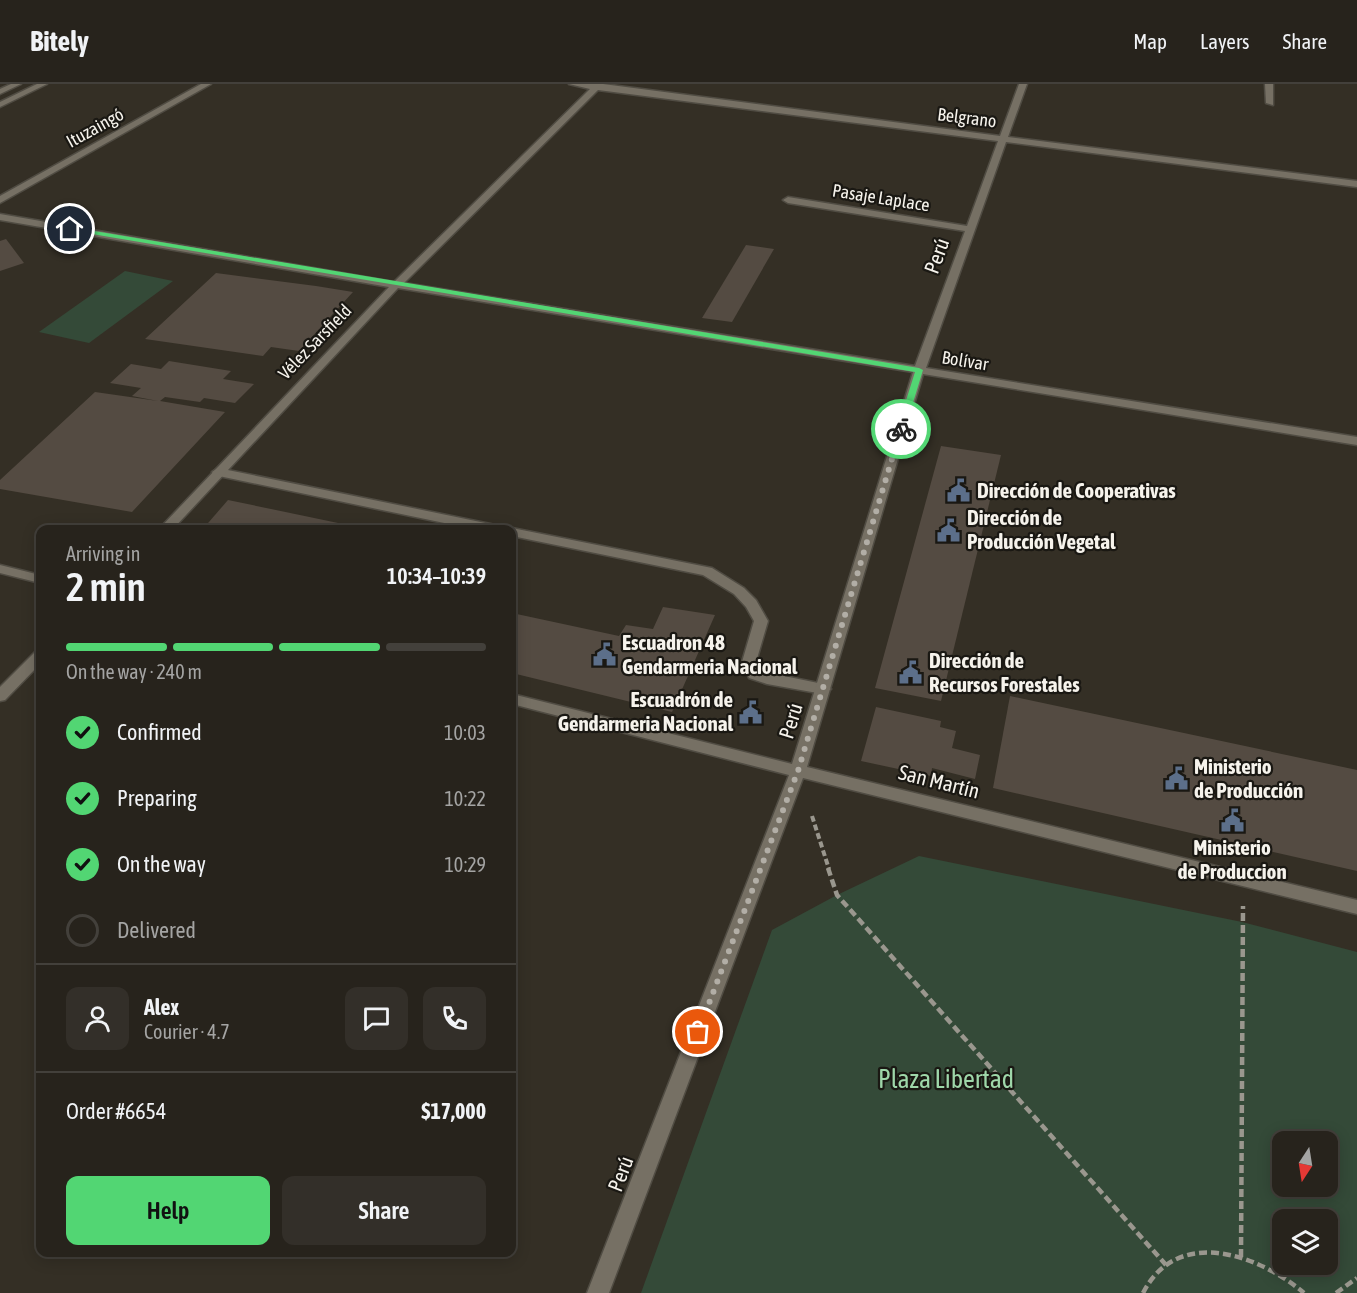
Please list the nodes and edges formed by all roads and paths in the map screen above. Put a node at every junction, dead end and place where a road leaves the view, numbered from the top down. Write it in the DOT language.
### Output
graph roads {
  1 [pos="17,84"];
  2 [pos="43,84"];
  3 [pos="207,84"];
  4 [pos="573,84"];
  5 [pos="1023,84"];
  6 [pos="1269,84"];
  7 [pos="598,86"];
  8 [pos="0,92"];
  9 [pos="1270,103"];
  10 [pos="0,105"];
  11 [pos="1002,139"];
  12 [pos="1357,184"];
  13 [pos="0,200"];
  14 [pos="788,200"];
  15 [pos="0,217"];
  16 [pos="969,229"];
  17 [pos="396,285"];
  18 [pos="919,370"];
  19 [pos="1357,441"];
  20 [pos="218,472"];
  21 [pos="169,525"];
  22 [pos="476,525"];
  23 [pos="516,533"];
  24 [pos="0,569"];
  25 [pos="36,578"];
  26 [pos="36,660"];
  27 [pos="823,689"];
  28 [pos="0,696"];
  29 [pos="516,700"];
  30 [pos="798,771"];
  31 [pos="1245,880"];
  32 [pos="1357,907"];
  33 [pos="1240,1257"];
  34 [pos="1166,1265"];
  35 [pos="1357,1278"];
  36 [pos="598,1293"];
  37 [pos="1143,1293"];
  38 [pos="1304,1293"];
  39 [pos="1336,1293"];
  1 -- 8 [label="street"];
  2 -- 10 [label="street"];
  3 -- 13 [label="street, Ituzaingó"];
  4 -- 7 [label="street, Belgrano"];
  5 -- 11 [label="street, Perú"];
  6 -- 9 [label="street"];
  7 -- 11 [label="street, Belgrano"];
  7 -- 17 [label="street, Vélez Sarsfield"];
  11 -- 12 [label="street, Belgrano"];
  11 -- 16 [label="street, Perú"];
  14 -- 16 [label="street, Pasaje Laplace"];
  15 -- 17 [label="street, Bolívar"];
  16 -- 18 [label="street, Perú"];
  17 -- 18 [label="street, Bolívar"];
  17 -- 20 [label="street, Vélez Sarsfield"];
  18 -- 19 [label="street, Bolívar"];
  18 -- 27 [label="street, Perú"];
  20 -- 21 [label="street, Vélez Sarsfield"];
  20 -- 22 [label="street"];
  23 -- 27 [label="street"];
  24 -- 25 [label="street"];
  26 -- 28 [label="street"];
  27 -- 30 [label="street, Perú"];
  29 -- 30 [label="street, San Martín"];
  30 -- 31 [label="street, San Martín"];
  30 -- 34 [label="path"];
  30 -- 36 [label="street, Perú"];
  31 -- 32 [label="street, San Martín"];
  31 -- 33 [label="path"];
  33 -- 34 [label="path"];
  33 -- 38 [label="path"];
  34 -- 37 [label="path"];
  35 -- 39 [label="path"];
}
